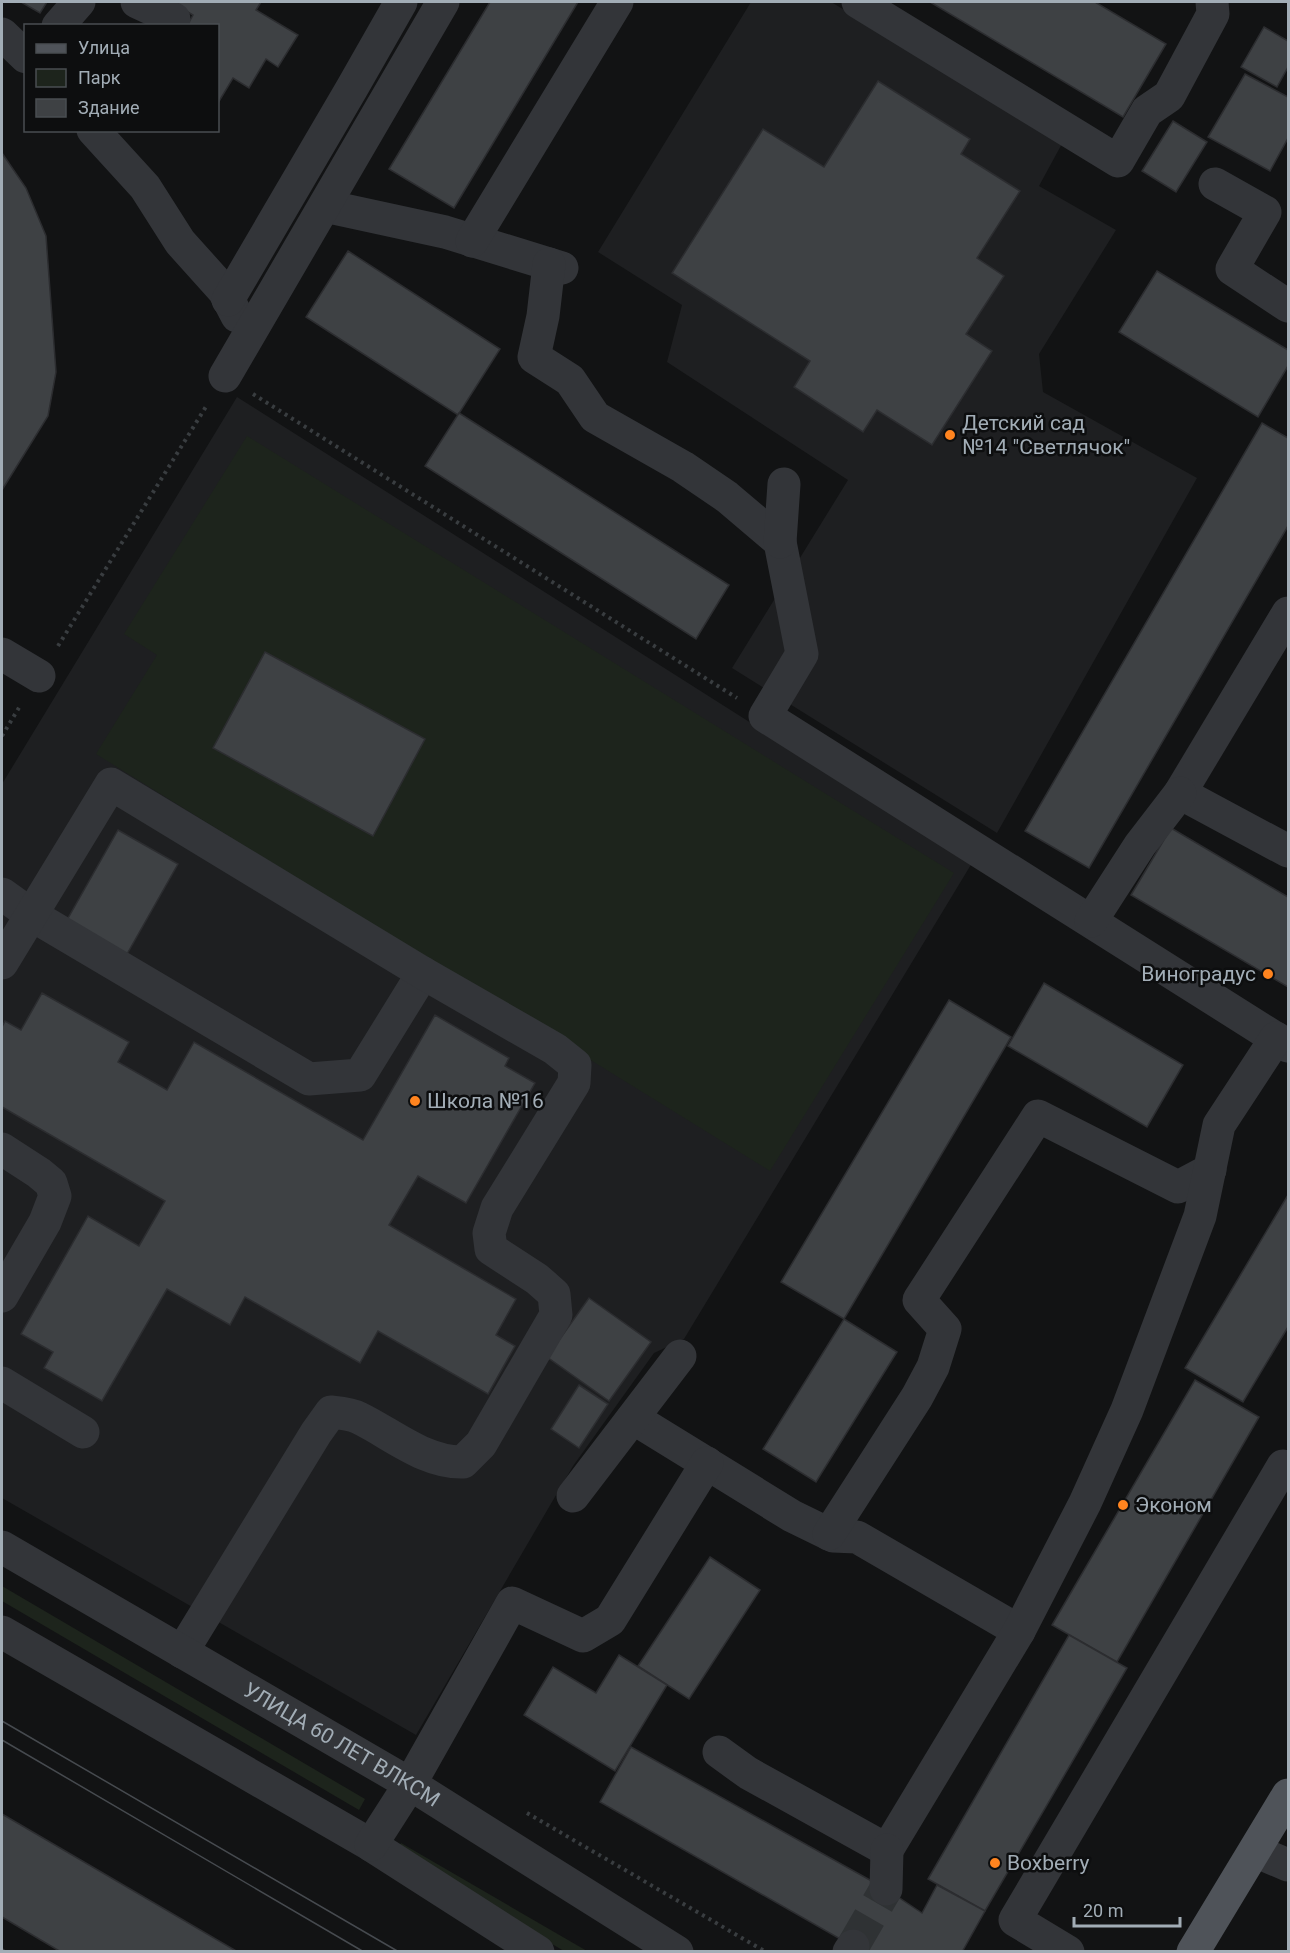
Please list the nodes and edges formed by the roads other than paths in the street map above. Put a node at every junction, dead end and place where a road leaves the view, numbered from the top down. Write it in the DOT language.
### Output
graph roads {
  1 [pos="79,2"];
  2 [pos="137,2"];
  3 [pos="401,2"];
  4 [pos="443,2"];
  5 [pos="617,2"];
  6 [pos="858,2"];
  7 [pos="1212,2"];
  8 [pos="174,20"];
  9 [pos="60,24"];
  10 [pos="2,34"];
  11 [pos="24,55"];
  12 [pos="95,132"];
  13 [pos="1215,184"];
  14 [pos="325,206"];
  15 [pos="472,241"];
  16 [pos="228,300"];
  17 [pos="1288,306"];
  18 [pos="247,337"];
  19 [pos="225,376"];
  20 [pos="784,484"];
  21 [pos="780,542"];
  22 [pos="1287,619"];
  23 [pos="2,654"];
  24 [pos="39,676"];
  25 [pos="1180,793"];
  26 [pos="1288,851"];
  27 [pos="2,894"];
  28 [pos="30,914"];
  29 [pos="1091,921"];
  30 [pos="2,963"];
  31 [pos="423,973"];
  32 [pos="1282,1042"];
  33 [pos="2,1149"];
  34 [pos="1210,1170"];
  35 [pos="2,1296"];
  36 [pos="680,1356"];
  37 [pos="2,1383"];
  38 [pos="633,1418"];
  39 [pos="83,1432"];
  40 [pos="707,1463"];
  41 [pos="1288,1469"];
  42 [pos="573,1496"];
  43 [pos="829,1534"];
  44 [pos="2,1547"];
  45 [pos="1019,1631"];
  46 [pos="2,1632"];
  47 [pos="182,1652"];
  48 [pos="719,1752"];
  49 [pos="410,1784"];
  50 [pos="1288,1795"];
  51 [pos="371,1845"];
  52 [pos="887,1850"];
  53 [pos="1255,1851"];
  54 [pos="1288,1865"];
  55 [pos="886,1889"];
  56 [pos="538,1952"];
  57 [pos="677,1952"];
  58 [pos="1068,1952"];
  59 [pos="1193,1952"];
  1 -- 9 [label="street"];
  2 -- 8 [label="street"];
  3 -- 16 [label="street"];
  4 -- 14 [label="street"];
  5 -- 15 [label="street"];
  6 -- 7 [label="street"];
  10 -- 11 [label="street"];
  12 -- 16 [label="street"];
  13 -- 17 [label="street"];
  14 -- 15 [label="street"];
  14 -- 18 [label="street"];
  15 -- 21 [label="street"];
  16 -- 18 [label="street"];
  18 -- 19 [label="street"];
  20 -- 21 [label="street"];
  21 -- 29 [label="street"];
  22 -- 25 [label="street"];
  23 -- 24 [label="street"];
  25 -- 26 [label="street"];
  25 -- 29 [label="street"];
  27 -- 28 [label="street"];
  28 -- 30 [label="street"];
  28 -- 31 [label="street"];
  28 -- 31 [label="street"];
  29 -- 32 [label="street"];
  31 -- 47 [label="street"];
  32 -- 34 [label="street"];
  33 -- 35 [label="street"];
  34 -- 43 [label="street"];
  34 -- 45 [label="street"];
  36 -- 38 [label="street"];
  37 -- 39 [label="street"];
  38 -- 40 [label="street"];
  38 -- 42 [label="street"];
  40 -- 43 [label="street"];
  40 -- 49 [label="street"];
  41 -- 58 [label="street"];
  43 -- 45 [label="street"];
  44 -- 47 [label="street, УЛИЦА 60 ЛЕТ ВЛКСМ"];
  45 -- 52 [label="street"];
  46 -- 51 [label="street"];
  47 -- 49 [label="street, УЛИЦА 60 ЛЕТ ВЛКСМ"];
  48 -- 52 [label="street"];
  49 -- 51 [label="street"];
  49 -- 57 [label="street, УЛИЦА 60 ЛЕТ ВЛКСМ"];
  50 -- 53 [label="main road"];
  51 -- 56 [label="street"];
  52 -- 55 [label="street"];
  53 -- 54 [label="street"];
  53 -- 59 [label="main road"];
}
